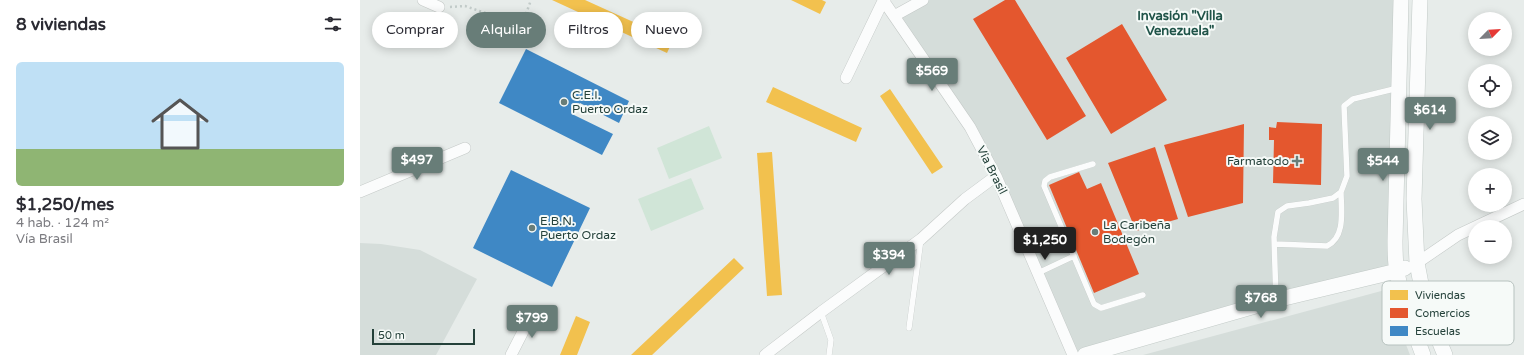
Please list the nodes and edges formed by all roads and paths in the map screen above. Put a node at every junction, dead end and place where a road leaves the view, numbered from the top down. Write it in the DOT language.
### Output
graph roads {
  1 [pos="423,0"];
  2 [pos="531,0"];
  3 [pos="884,0"];
  4 [pos="923,0"];
  5 [pos="1402,0"];
  6 [pos="1420,0"];
  7 [pos="439,7"];
  8 [pos="894,16"];
  9 [pos="846,78"];
  10 [pos="1399,88"];
  11 [pos="465,148"];
  12 [pos="1093,164"];
  13 [pos="996,176"];
  14 [pos="360,192"];
  15 [pos="1342,192"];
  16 [pos="1524,204"];
  17 [pos="921,239"];
  18 [pos="1275,244"];
  19 [pos="1074,256"];
  20 [pos="1417,263"];
  21 [pos="1397,271"];
  22 [pos="1038,273"];
  23 [pos="1400,281"];
  24 [pos="1421,281"];
  25 [pos="1143,296"];
  26 [pos="1276,300"];
  27 [pos="533,312"];
  28 [pos="821,312"];
  29 [pos="909,328"];
  30 [pos="1419,345"];
  31 [pos="1440,345"];
  32 [pos="511,355"];
  33 [pos="765,355"];
  34 [pos="829,355"];
  35 [pos="1073,355"];
  36 [pos="1085,355"];
  37 [pos="1423,355"];
  38 [pos="1444,355"];
  1 -- 7 [label="street"];
  2 -- 7 [label="path"];
  3 -- 8 [label="street, Vía Brasil"];
  3 -- 9 [label="street"];
  4 -- 8 [label="street"];
  5 -- 10 [label="street"];
  6 -- 20 [label="street"];
  8 -- 13 [label="street, Vía Brasil"];
  10 -- 15 [label="lane"];
  10 -- 21 [label="street"];
  11 -- 14 [label="street"];
  12 -- 19 [label="lane"];
  13 -- 17 [label="street"];
  13 -- 22 [label="street, Vía Brasil"];
  15 -- 18 [label="lane"];
  15 -- 18 [label="lane"];
  16 -- 20 [label="street"];
  17 -- 28 [label="street"];
  17 -- 29 [label="lane"];
  18 -- 26 [label="lane"];
  19 -- 22 [label="lane"];
  19 -- 25 [label="lane"];
  20 -- 21 [label="street"];
  20 -- 24 [label="street"];
  21 -- 23 [label="street"];
  21 -- 26 [label="street"];
  22 -- 35 [label="street, Vía Brasil"];
  26 -- 36 [label="street"];
  27 -- 32 [label="street"];
  28 -- 33 [label="street"];
  28 -- 34 [label="lane"];
  30 -- 37 [label="street"];
  31 -- 38 [label="street"];
}
